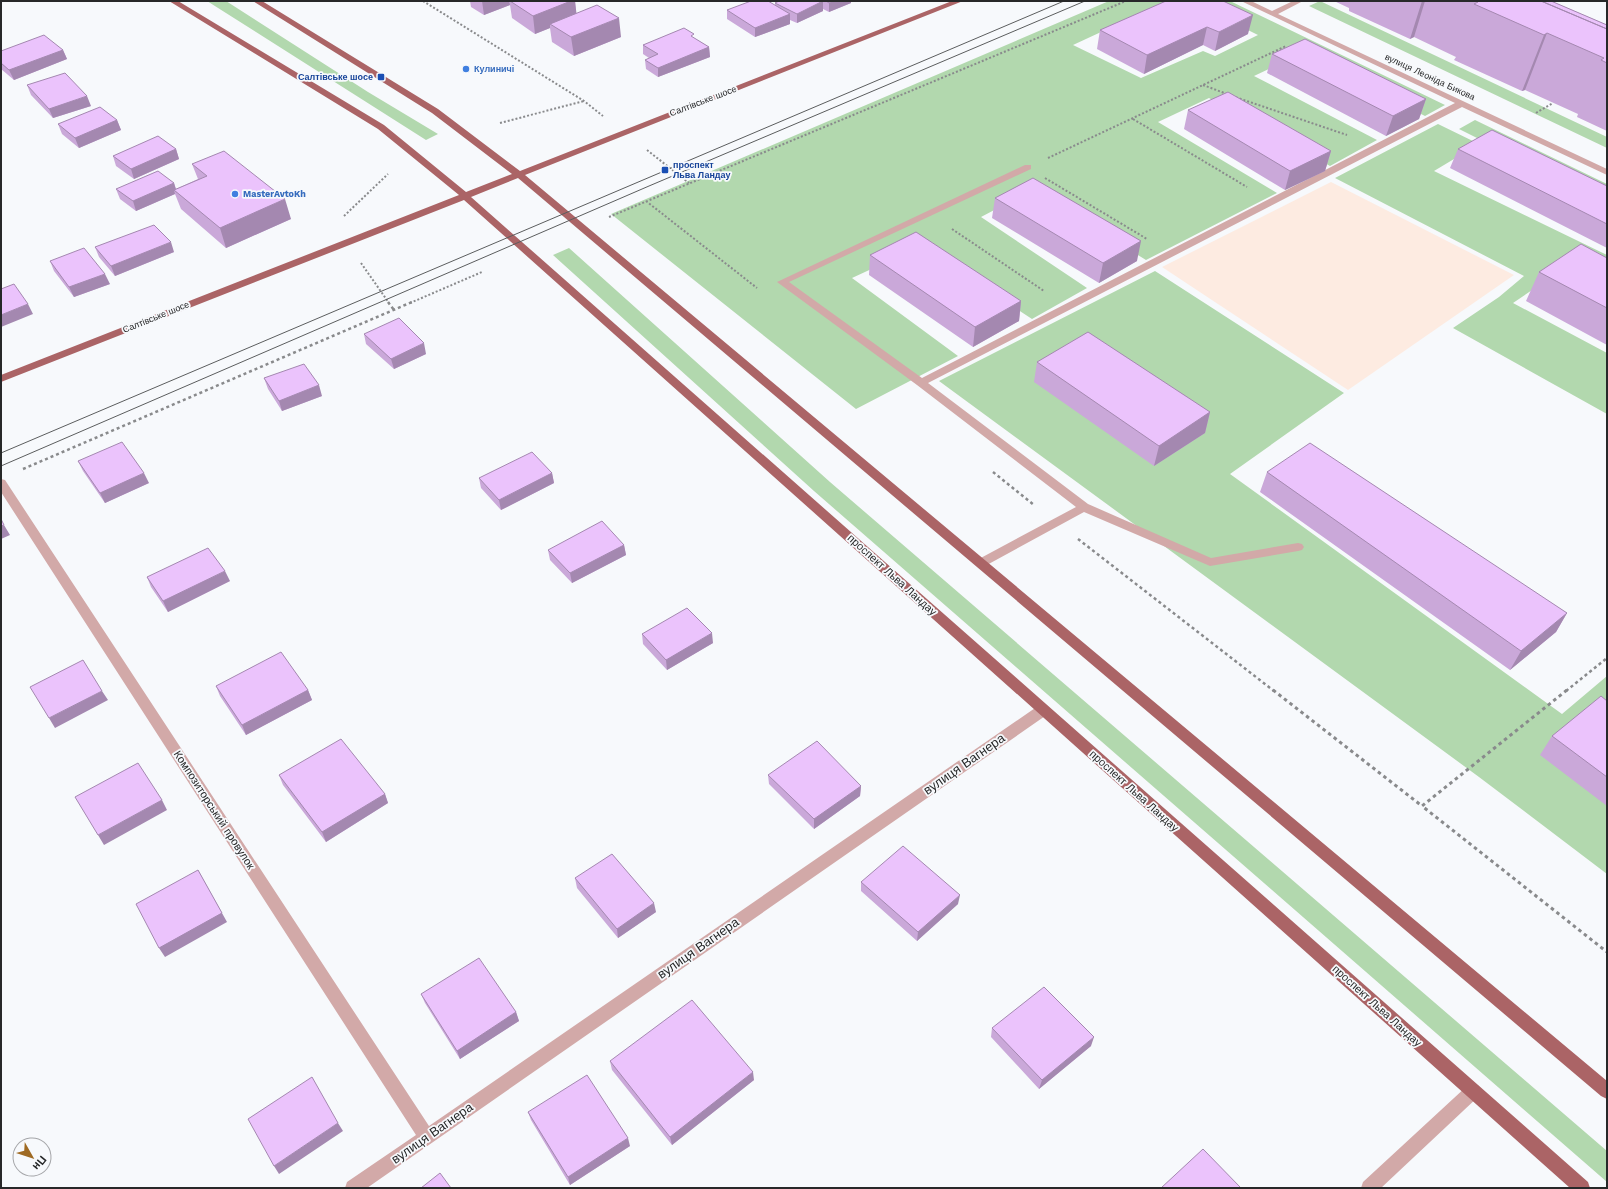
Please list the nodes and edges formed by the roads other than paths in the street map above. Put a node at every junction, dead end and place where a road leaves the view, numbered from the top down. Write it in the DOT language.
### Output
graph roads {
  1 [pos="173,1"];
  2 [pos="257,1"];
  3 [pos="959,1"];
  4 [pos="1244,1"];
  5 [pos="1299,1"];
  6 [pos="1272,14"];
  7 [pos="1462,103"];
  8 [pos="1028,168"];
  9 [pos="1607,172"];
  10 [pos="518,174"];
  11 [pos="464,196"];
  12 [pos="1,379"];
  13 [pos="921,383"];
  14 [pos="1,483"];
  15 [pos="1084,507"];
  16 [pos="1298,546"];
  17 [pos="981,563"];
  18 [pos="1043,710"];
  19 [pos="1473,1091"];
  20 [pos="1607,1091"];
  21 [pos="426,1136"];
  22 [pos="353,1188"];
  23 [pos="1369,1188"];
  24 [pos="1582,1188"];
  1 -- 11 [label="main road, проспект Льва Ландау"];
  2 -- 10 [label="main road"];
  3 -- 10 [label="main road, Салтівське шосе"];
  4 -- 6 [label="street, вулиця Леоніда Бикова"];
  5 -- 6 [label="street"];
  6 -- 7 [label="street, вулиця Леоніда Бикова"];
  7 -- 9 [label="street, вулиця Леоніда Бикова"];
  7 -- 13 [label="street"];
  8 -- 13 [label="street"];
  10 -- 11 [label="main road, Салтівське шосе"];
  10 -- 17 [label="main road"];
  11 -- 12 [label="main road, Салтівське шосе"];
  11 -- 18 [label="main road, проспект Льва Ландау"];
  13 -- 15 [label="street"];
  14 -- 21 [label="street, Композиторський провулок"];
  15 -- 16 [label="street"];
  15 -- 17 [label="street"];
  17 -- 20 [label="main road"];
  18 -- 19 [label="main road, проспект Льва Ландау"];
  18 -- 21 [label="street, вулиця Вагнера"];
  19 -- 23 [label="street"];
  19 -- 24 [label="main road, проспект Льва Ландау"];
  21 -- 22 [label="street, вулиця Вагнера"];
}
